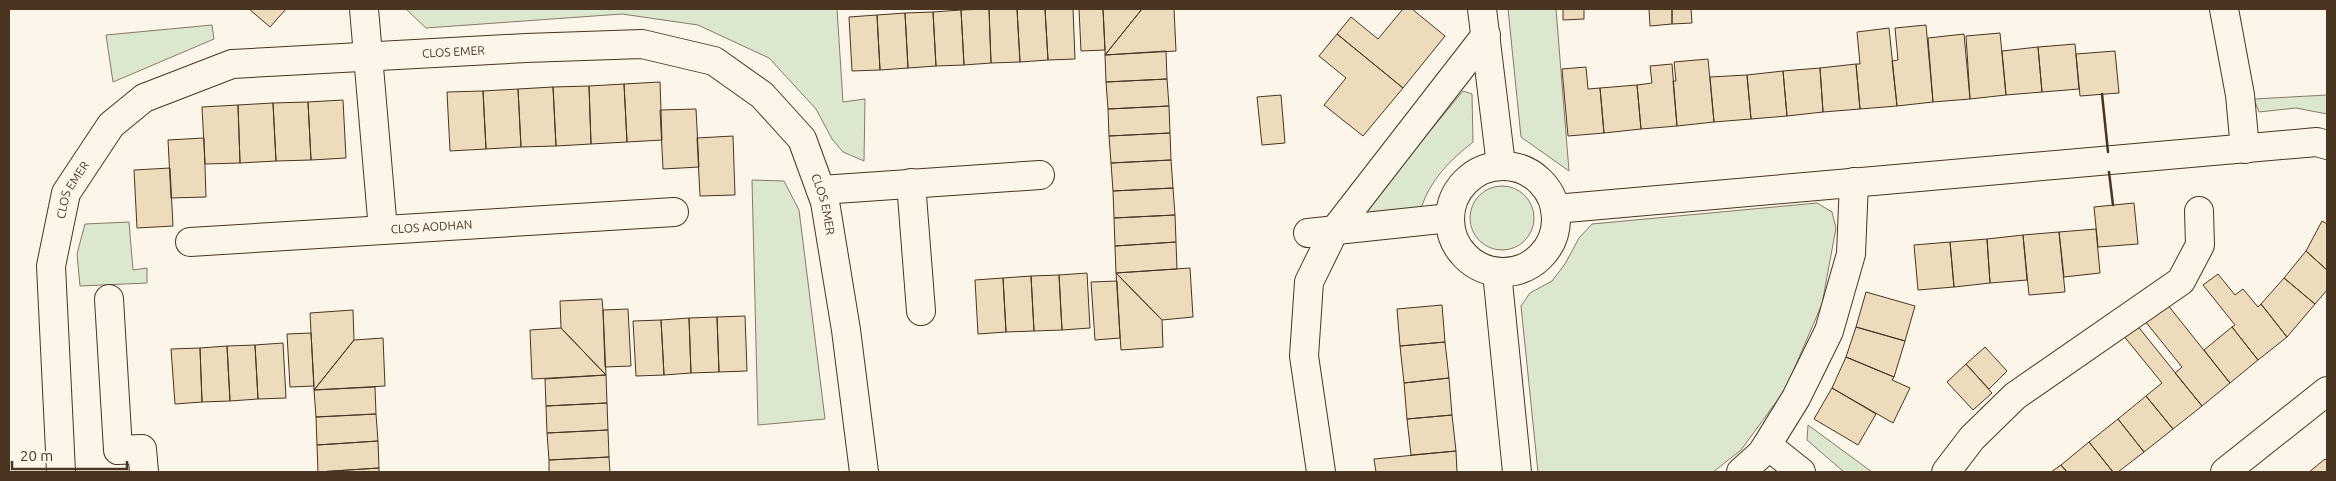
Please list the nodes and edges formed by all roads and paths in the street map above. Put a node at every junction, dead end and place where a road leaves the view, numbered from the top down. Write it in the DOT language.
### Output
graph roads {
  1 [pos="364,9"];
  2 [pos="1482,9"];
  3 [pos="2224,9"];
  4 [pos="1486,35"];
  5 [pos="367,56"];
  6 [pos="2327,145"];
  7 [pos="2245,150"];
  8 [pos="1501,165"];
  9 [pos="1040,175"];
  10 [pos="1854,182"];
  11 [pos="911,184"];
  12 [pos="821,190"];
  13 [pos="1555,209"];
  14 [pos="2199,210"];
  15 [pos="674,212"];
  16 [pos="1450,218"];
  17 [pos="383,230"];
  18 [pos="1321,232"];
  19 [pos="190,242"];
  20 [pos="1498,272"];
  21 [pos="109,299"];
  22 [pos="921,311"];
  23 [pos="2327,391"];
  24 [pos="1767,445"];
  25 [pos="61,472"];
  26 [pos="144,472"];
  27 [pos="864,472"];
  28 [pos="1321,472"];
  29 [pos="1517,472"];
  30 [pos="1741,472"];
  31 [pos="1801,472"];
  32 [pos="1946,472"];
  33 [pos="2225,472"];
  1 -- 5 [label="street"];
  2 -- 4 [label="street"];
  3 -- 7 [label="street"];
  4 -- 8 [label="street"];
  4 -- 18 [label="street"];
  5 -- 12 [label="street, CLOS EMER"];
  5 -- 17 [label="street"];
  5 -- 25 [label="street, CLOS EMER"];
  6 -- 7 [label="street"];
  7 -- 10 [label="street"];
  8 -- 13 [label="street"];
  8 -- 16 [label="street"];
  9 -- 11 [label="street"];
  10 -- 13 [label="street"];
  10 -- 24 [label="street"];
  11 -- 12 [label="street"];
  11 -- 22 [label="street"];
  12 -- 27 [label="street, CLOS EMER"];
  13 -- 20 [label="street"];
  14 -- 32 [label="street"];
  15 -- 17 [label="street, CLOS AODHAN"];
  16 -- 18 [label="street"];
  16 -- 20 [label="street"];
  17 -- 19 [label="street, CLOS AODHAN"];
  18 -- 28 [label="street"];
  20 -- 29 [label="street"];
  21 -- 26 [label="street"];
  23 -- 33 [label="street"];
  24 -- 30 [label="street"];
  24 -- 31 [label="street"];
}
